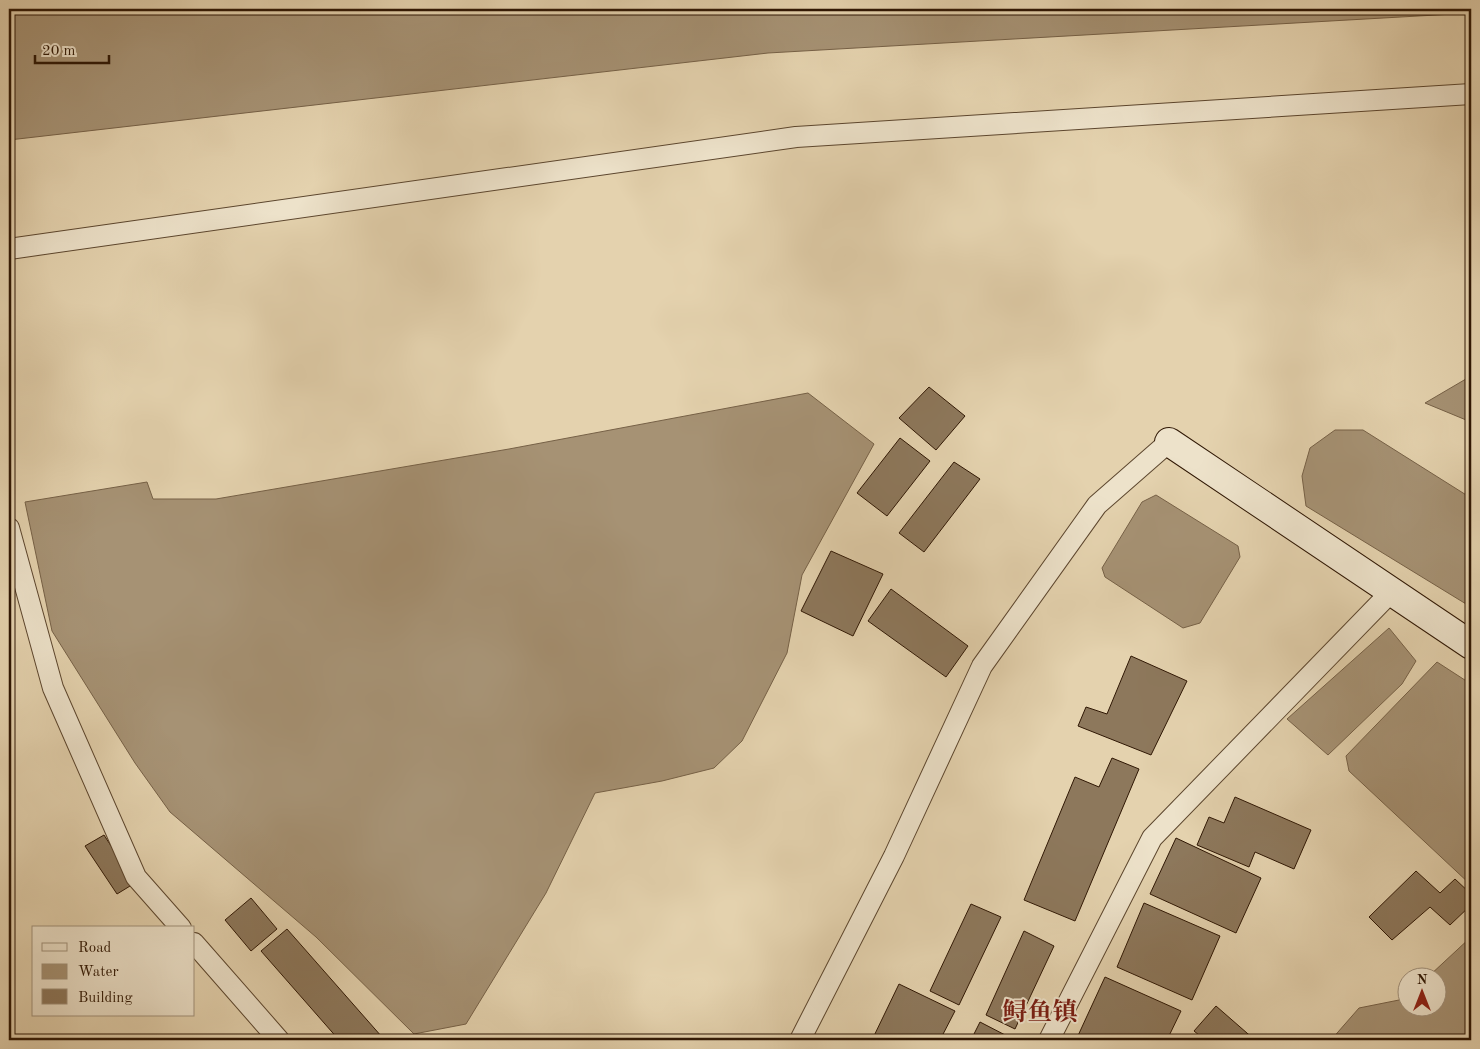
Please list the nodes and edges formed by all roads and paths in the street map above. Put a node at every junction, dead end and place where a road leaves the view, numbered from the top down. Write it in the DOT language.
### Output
graph roads {
  1 [pos="1471,94"];
  2 [pos="9,249"];
  3 [pos="1169,442"];
  4 [pos="9,528"];
  5 [pos="1392,591"];
  6 [pos="1471,644"];
  7 [pos="179,926"];
  8 [pos="195,944"];
  9 [pos="279,1040"];
  10 [pos="800,1040"];
  11 [pos="1048,1040"];
  1 -- 2 [label="street"];
  3 -- 5 [label="street"];
  3 -- 10 [label="street"];
  4 -- 7 [label="street"];
  5 -- 6 [label="street"];
  5 -- 11 [label="street"];
  8 -- 9 [label="street"];
}
